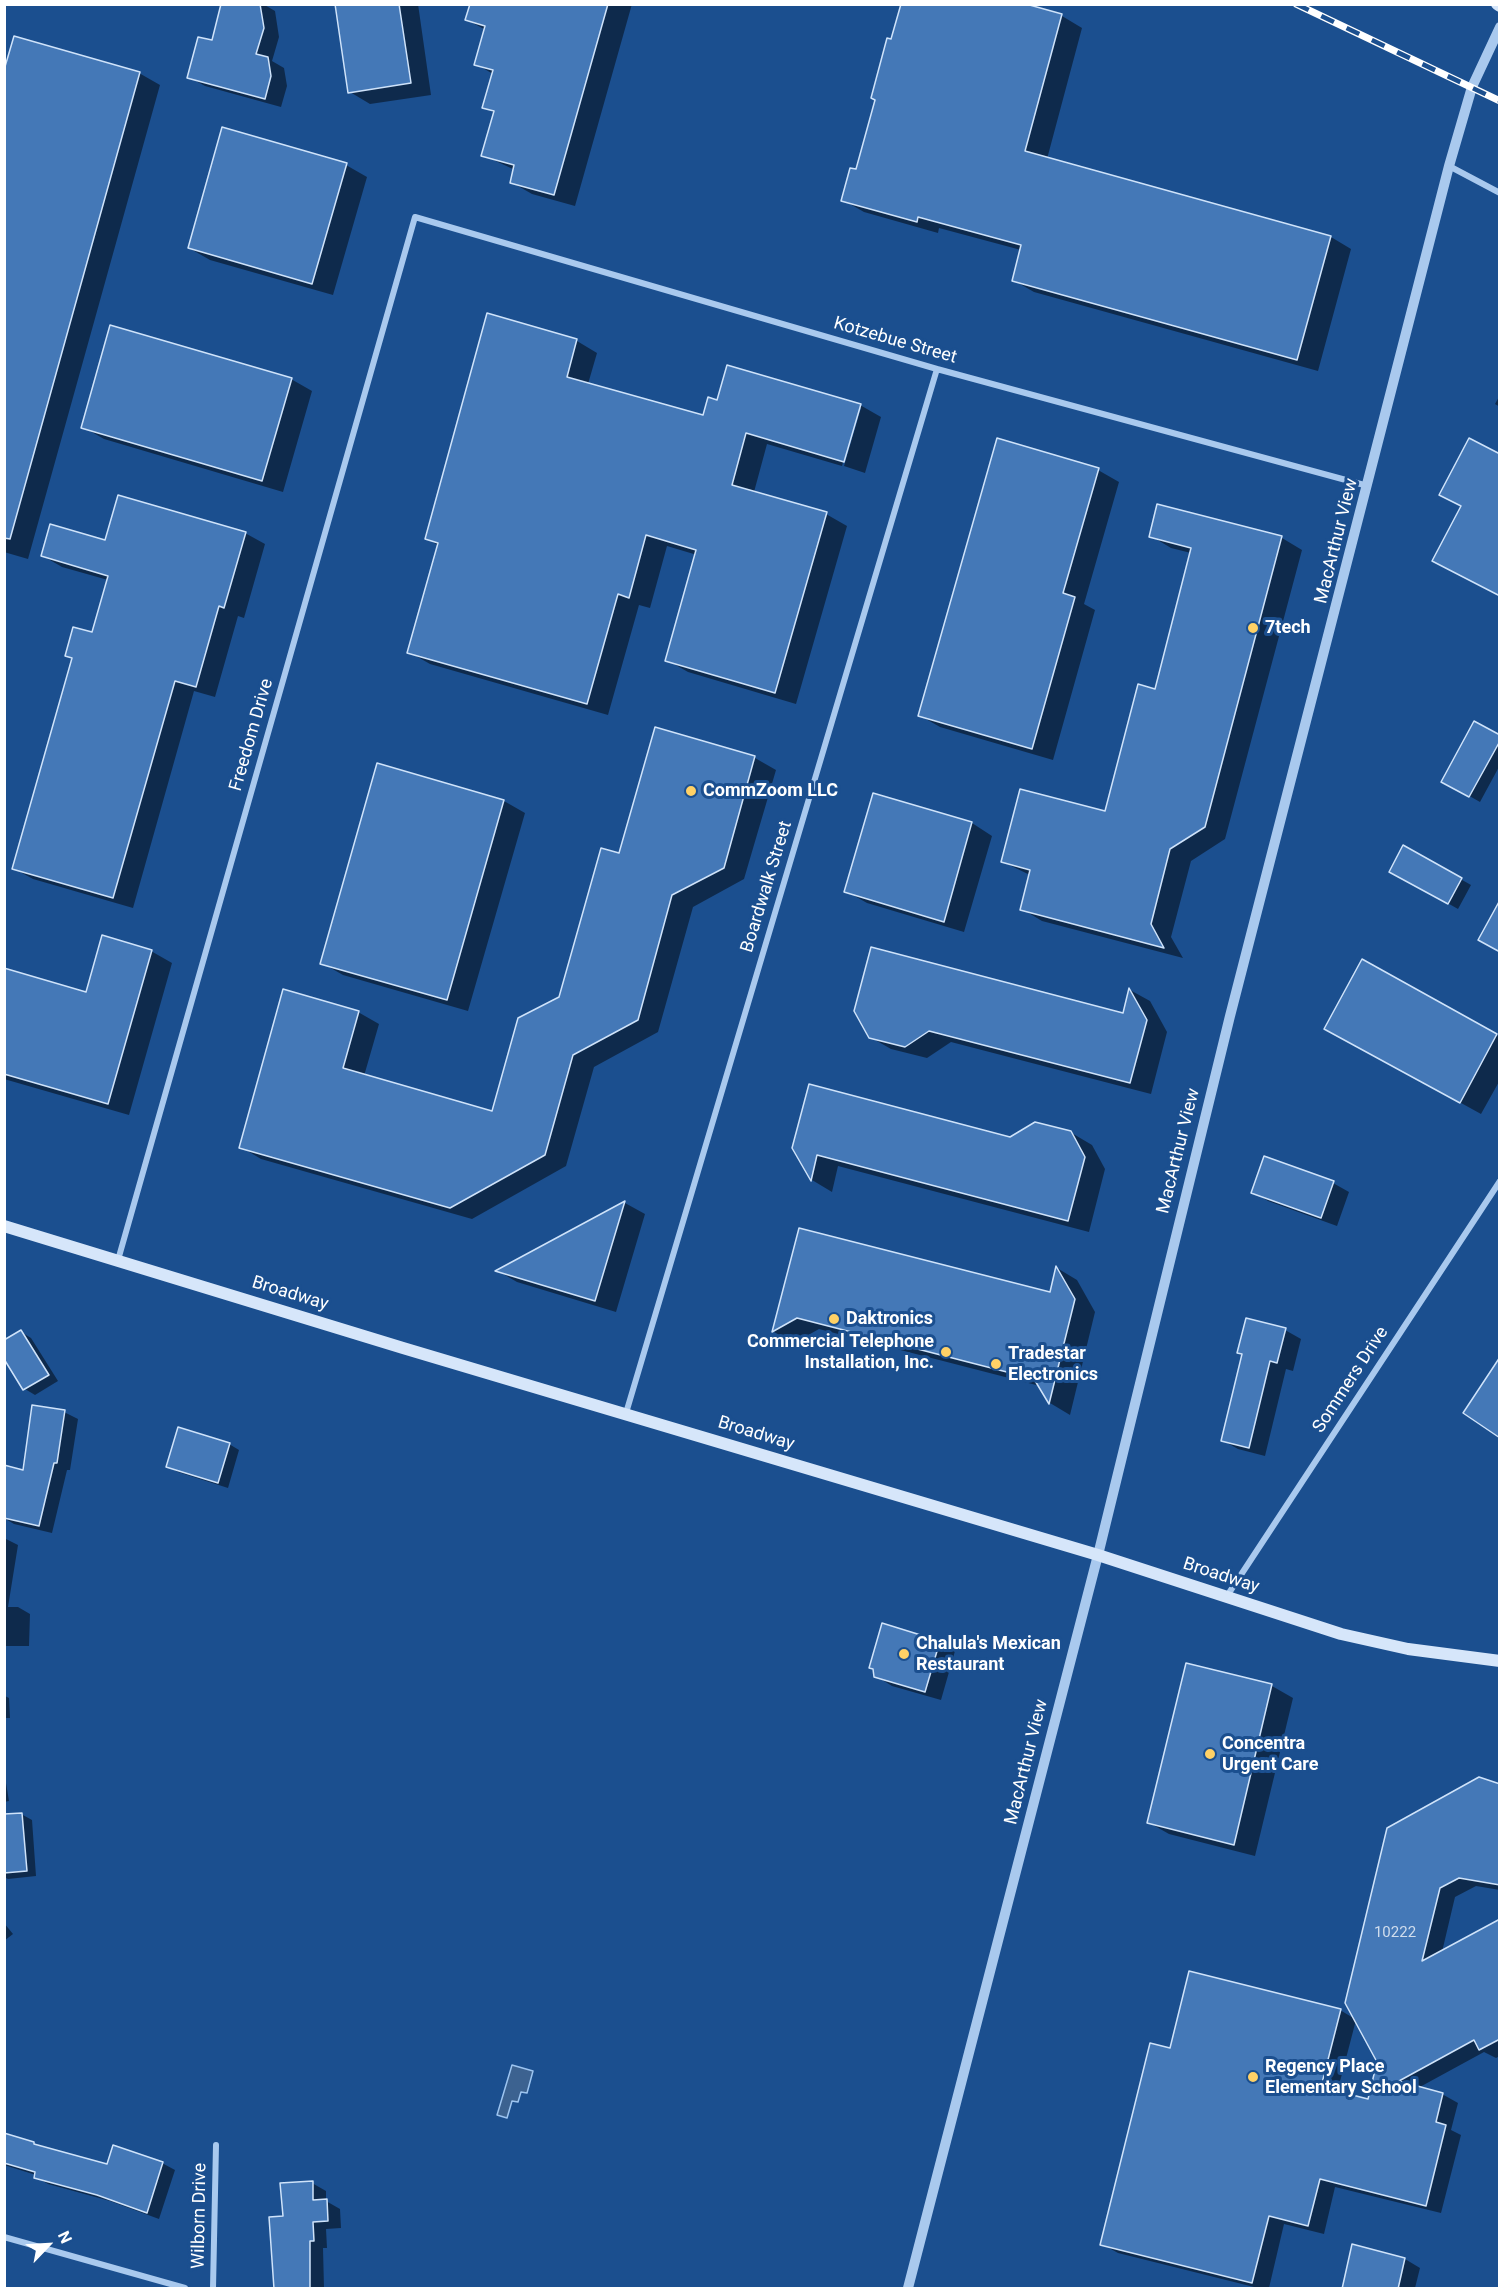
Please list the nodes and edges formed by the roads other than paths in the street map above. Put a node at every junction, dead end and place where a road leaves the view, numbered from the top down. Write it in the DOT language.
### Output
graph roads {
  1 [pos="1500,27"];
  2 [pos="1449,166"];
  3 [pos="1500,194"];
  4 [pos="415,217"];
  5 [pos="937,369"];
  6 [pos="1368,486"];
  7 [pos="1500,1181"];
  8 [pos="4,1226"];
  9 [pos="118,1260"];
  10 [pos="626,1413"];
  11 [pos="1098,1555"];
  12 [pos="1227,1596"];
  13 [pos="1500,1661"];
  14 [pos="216,2145"];
  15 [pos="4,2237"];
  16 [pos="185,2289"];
  17 [pos="213,2289"];
  18 [pos="908,2289"];
  1 -- 2 [label="street, MacArthur View"];
  2 -- 3 [label="street"];
  2 -- 6 [label="street, MacArthur View"];
  4 -- 5 [label="street, Kotzebue Street"];
  4 -- 9 [label="street, Freedom Drive"];
  5 -- 6 [label="street, Kotzebue Street"];
  5 -- 10 [label="street, Boardwalk Street"];
  6 -- 11 [label="street, MacArthur View"];
  7 -- 12 [label="street, Sommers Drive"];
  8 -- 9 [label="main road, Broadway"];
  9 -- 10 [label="main road, Broadway"];
  10 -- 11 [label="main road, Broadway"];
  11 -- 12 [label="main road, Broadway"];
  11 -- 18 [label="street, MacArthur View"];
  12 -- 13 [label="main road, Broadway"];
  14 -- 17 [label="street, Wilborn Drive"];
  15 -- 16 [label="street"];
}
